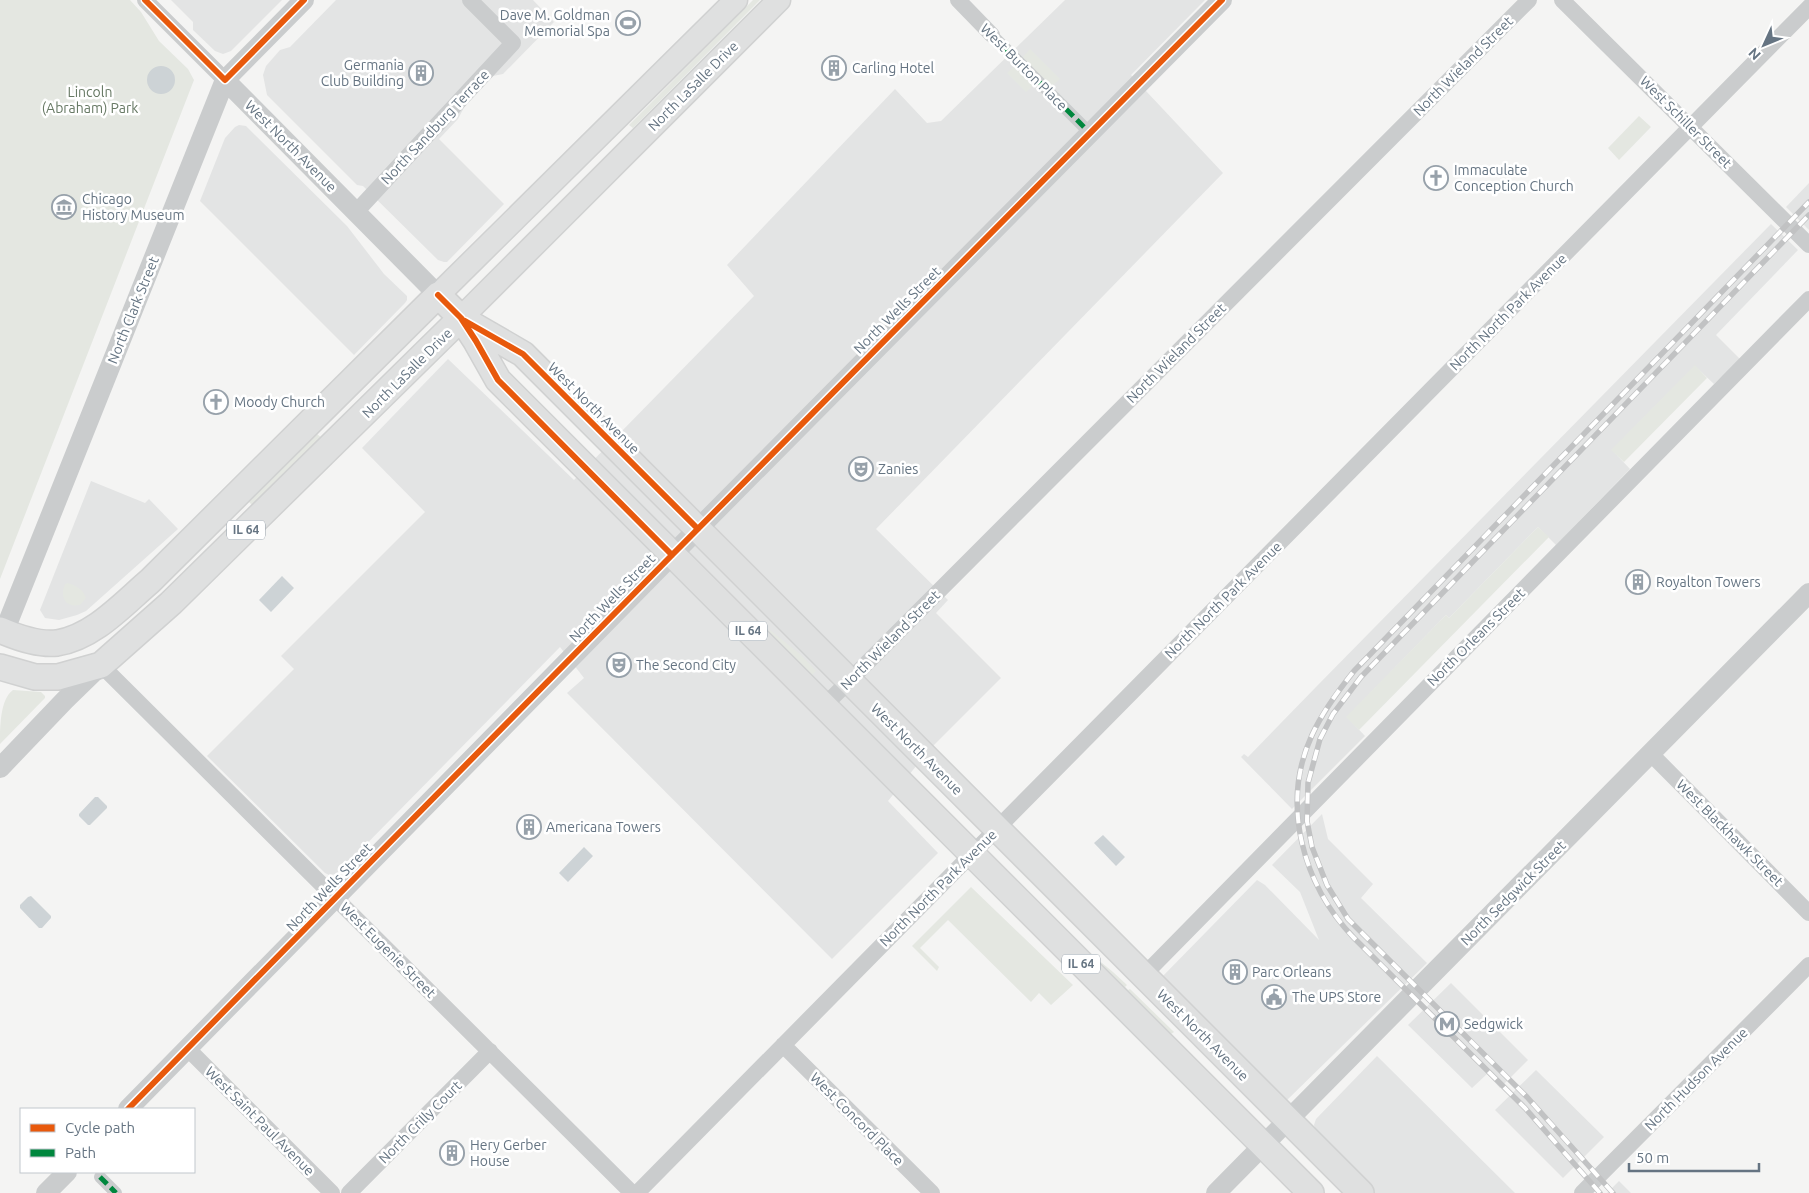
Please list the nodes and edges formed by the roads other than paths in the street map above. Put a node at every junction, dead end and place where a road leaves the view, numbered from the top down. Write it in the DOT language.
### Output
graph roads {
  1 [pos="145,0"];
  2 [pos="304,0"];
  3 [pos="470,0"];
  4 [pos="736,0"];
  5 [pos="778,0"];
  6 [pos="958,0"];
  7 [pos="1222,0"];
  8 [pos="1529,0"];
  9 [pos="1562,0"];
  10 [pos="1809,8"];
  11 [pos="992,35"];
  12 [pos="225,80"];
  13 [pos="1691,127"];
  14 [pos="1090,133"];
  15 [pos="356,212"];
  16 [pos="1809,245"];
  17 [pos="438,295"];
  18 [pos="1809,299"];
  19 [pos="461,318"];
  20 [pos="698,530"];
  21 [pos="672,555"];
  22 [pos="1809,593"];
  23 [pos="1,635"];
  24 [pos="101,665"];
  25 [pos="0,667"];
  26 [pos="849,682"];
  27 [pos="824,706"];
  28 [pos="1650,754"];
  29 [pos="0,768"];
  30 [pos="997,828"];
  31 [pos="971,854"];
  32 [pos="335,898"];
  33 [pos="1809,913"];
  34 [pos="1809,964"];
  35 [pos="1144,975"];
  36 [pos="783,1045"];
  37 [pos="188,1049"];
  38 [pos="490,1051"];
  39 [pos="129,1108"];
  40 [pos="1288,1120"];
  41 [pos="1263,1146"];
  42 [pos="66,1173"];
  43 [pos="100,1177"];
  44 [pos="46,1193"];
  45 [pos="116,1193"];
  46 [pos="332,1193"];
  47 [pos="349,1193"];
  48 [pos="632,1193"];
  49 [pos="637,1193"];
  50 [pos="932,1193"];
  51 [pos="1216,1193"];
  52 [pos="1311,1193"];
  53 [pos="1362,1193"];
  54 [pos="1582,1193"];
  1 -- 12 [label="street"];
  2 -- 12 [label="street, North Clark Street"];
  3 -- 15 [label="street, North Sandburg Terrace"];
  4 -- 17 [label="main road"];
  5 -- 19 [label="main road, North LaSalle Drive"];
  6 -- 11 [label="street, West Burton Place"];
  7 -- 14 [label="street, North Wells Street"];
  8 -- 26 [label="street, North Wieland Street"];
  9 -- 13 [label="street, West Schiller Street"];
  10 -- 13 [label="street, North North Park Avenue"];
  11 -- 14 [label="street, West Burton Place"];
  12 -- 15 [label="street, West North Avenue"];
  12 -- 23 [label="street, North Clark Street"];
  13 -- 16 [label="street, West Schiller Street"];
  13 -- 30 [label="street, North North Park Avenue"];
  14 -- 20 [label="street, North Wells Street"];
  15 -- 17 [label="street, West North Avenue"];
  17 -- 19 [label="main road, West North Avenue / IL 64"];
  17 -- 23 [label="main road, IL 64"];
  18 -- 35 [label="street, North Orleans Street"];
  19 -- 20 [label="main road, West North Avenue / IL 64"];
  19 -- 21 [label="main road, West North Avenue / IL 64"];
  19 -- 24 [label="main road, North LaSalle Drive / IL 64"];
  20 -- 21 [label="street, North Wells Street"];
  20 -- 26 [label="main road, West North Avenue / IL 64"];
  21 -- 27 [label="main road, West North Avenue / IL 64"];
  21 -- 32 [label="street, North Wells Street"];
  22 -- 28 [label="street, North Sedgwick Street"];
  24 -- 25 [label="main road, North LaSalle Drive / IL 64"];
  24 -- 29 [label="street"];
  24 -- 32 [label="street, West Eugenie Street"];
  26 -- 27 [label="street, North Wieland Street"];
  26 -- 30 [label="main road, West North Avenue / IL 64"];
  27 -- 31 [label="main road, West North Avenue / IL 64"];
  28 -- 33 [label="street, West Blackhawk Street"];
  28 -- 40 [label="street, North Sedgwick Street"];
  30 -- 31 [label="street, North North Park Avenue"];
  30 -- 35 [label="main road, West North Avenue / IL 64"];
  31 -- 36 [label="street, North North Park Avenue"];
  31 -- 41 [label="main road, West North Avenue / IL 64"];
  32 -- 37 [label="street, North Wells Street"];
  32 -- 38 [label="street, West Eugenie Street"];
  34 -- 54 [label="street, North Hudson Avenue"];
  35 -- 40 [label="main road, West North Avenue / IL 64"];
  36 -- 49 [label="street, North North Park Avenue"];
  36 -- 50 [label="street, West Concord Place"];
  37 -- 39 [label="street, North Wells Street"];
  37 -- 46 [label="street, West Saint Paul Avenue"];
  38 -- 47 [label="street, North Crilly Court"];
  38 -- 48 [label="street, West Eugenie Street"];
  40 -- 41 [label="street, North Sedgwick Street"];
  40 -- 53 [label="main road, West North Avenue / IL 64"];
  41 -- 51 [label="street, North Sedgwick Street"];
  41 -- 52 [label="main road, West North Avenue / IL 64"];
  42 -- 44 [label="street"];
  43 -- 45 [label="street"];
}
